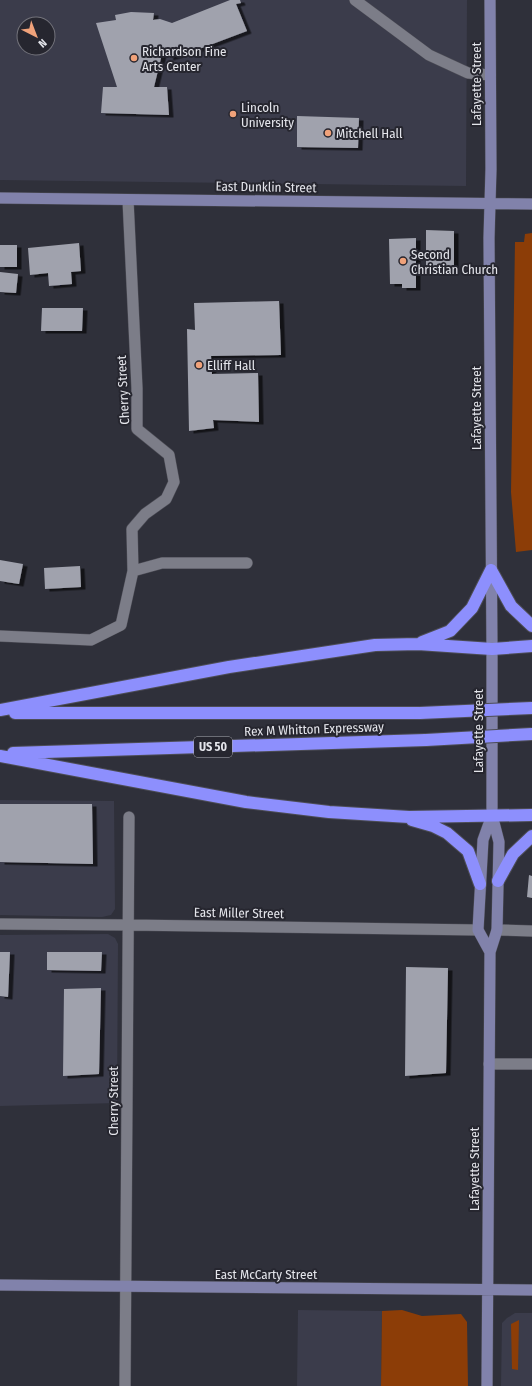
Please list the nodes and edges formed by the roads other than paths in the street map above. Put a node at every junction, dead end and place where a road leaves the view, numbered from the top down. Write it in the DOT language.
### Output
graph roads {
  1 [pos="355,0"];
  2 [pos="490,0"];
  3 [pos="490,75"];
  4 [pos="0,198"];
  5 [pos="128,200"];
  6 [pos="490,204"];
  7 [pos="532,204"];
  8 [pos="247,563"];
  9 [pos="491,570"];
  10 [pos="133,571"];
  11 [pos="532,626"];
  12 [pos="0,636"];
  13 [pos="418,644"];
  14 [pos="532,646"];
  15 [pos="492,649"];
  16 [pos="532,708"];
  17 [pos="0,712"];
  18 [pos="532,734"];
  19 [pos="0,755"];
  20 [pos="492,815"];
  21 [pos="532,815"];
  22 [pos="397,816"];
  23 [pos="129,817"];
  24 [pos="532,836"];
  25 [pos="498,881"];
  26 [pos="480,884"];
  27 [pos="0,924"];
  28 [pos="128,925"];
  29 [pos="478,930"];
  30 [pos="497,930"];
  31 [pos="532,931"];
  32 [pos="490,952"];
  33 [pos="489,1064"];
  34 [pos="532,1064"];
  35 [pos="0,1286"];
  36 [pos="126,1286"];
  37 [pos="488,1289"];
  38 [pos="532,1290"];
  39 [pos="125,1386"];
  40 [pos="487,1386"];
  1 -- 3 [label="street"];
  2 -- 3 [label="main road, Lafayette Street"];
  3 -- 6 [label="main road, Lafayette Street"];
  4 -- 5 [label="main road, East Dunklin Street"];
  5 -- 6 [label="main road, East Dunklin Street"];
  5 -- 10 [label="street, Cherry Street"];
  6 -- 7 [label="main road, East Dunklin Street"];
  6 -- 9 [label="main road, Lafayette Street"];
  8 -- 10 [label="street"];
  9 -- 11 [label="highway"];
  9 -- 13 [label="highway"];
  9 -- 15 [label="main road, Lafayette Street"];
  10 -- 12 [label="street, Cherry Street"];
  13 -- 15 [label="highway"];
  13 -- 17 [label="highway"];
  14 -- 15 [label="highway"];
  15 -- 20 [label="main road, Lafayette Street"];
  16 -- 17 [label="highway, Rex M Whitton Expressway, bridge"];
  18 -- 19 [label="highway, Rex M Whitton Expressway / US 50, bridge"];
  19 -- 22 [label="highway"];
  20 -- 21 [label="highway"];
  20 -- 22 [label="highway"];
  20 -- 25 [label="main road, Lafayette Street"];
  20 -- 26 [label="main road, Lafayette Street"];
  22 -- 26 [label="highway"];
  23 -- 28 [label="street, Cherry Street"];
  24 -- 25 [label="highway"];
  25 -- 30 [label="main road, Lafayette Street"];
  26 -- 29 [label="main road, Lafayette Street"];
  27 -- 28 [label="street, East Miller Street"];
  28 -- 29 [label="street, East Miller Street"];
  28 -- 36 [label="street, Cherry Street"];
  29 -- 32 [label="main road, Lafayette Street"];
  30 -- 31 [label="street"];
  30 -- 32 [label="main road, Lafayette Street"];
  32 -- 33 [label="main road, Lafayette Street"];
  33 -- 34 [label="street"];
  33 -- 37 [label="main road, Lafayette Street"];
  35 -- 36 [label="main road, East McCarty Street"];
  36 -- 37 [label="main road, East McCarty Street"];
  36 -- 39 [label="street, Cherry Street"];
  37 -- 38 [label="main road, East McCarty Street"];
  37 -- 40 [label="main road, Lafayette Street"];
}
